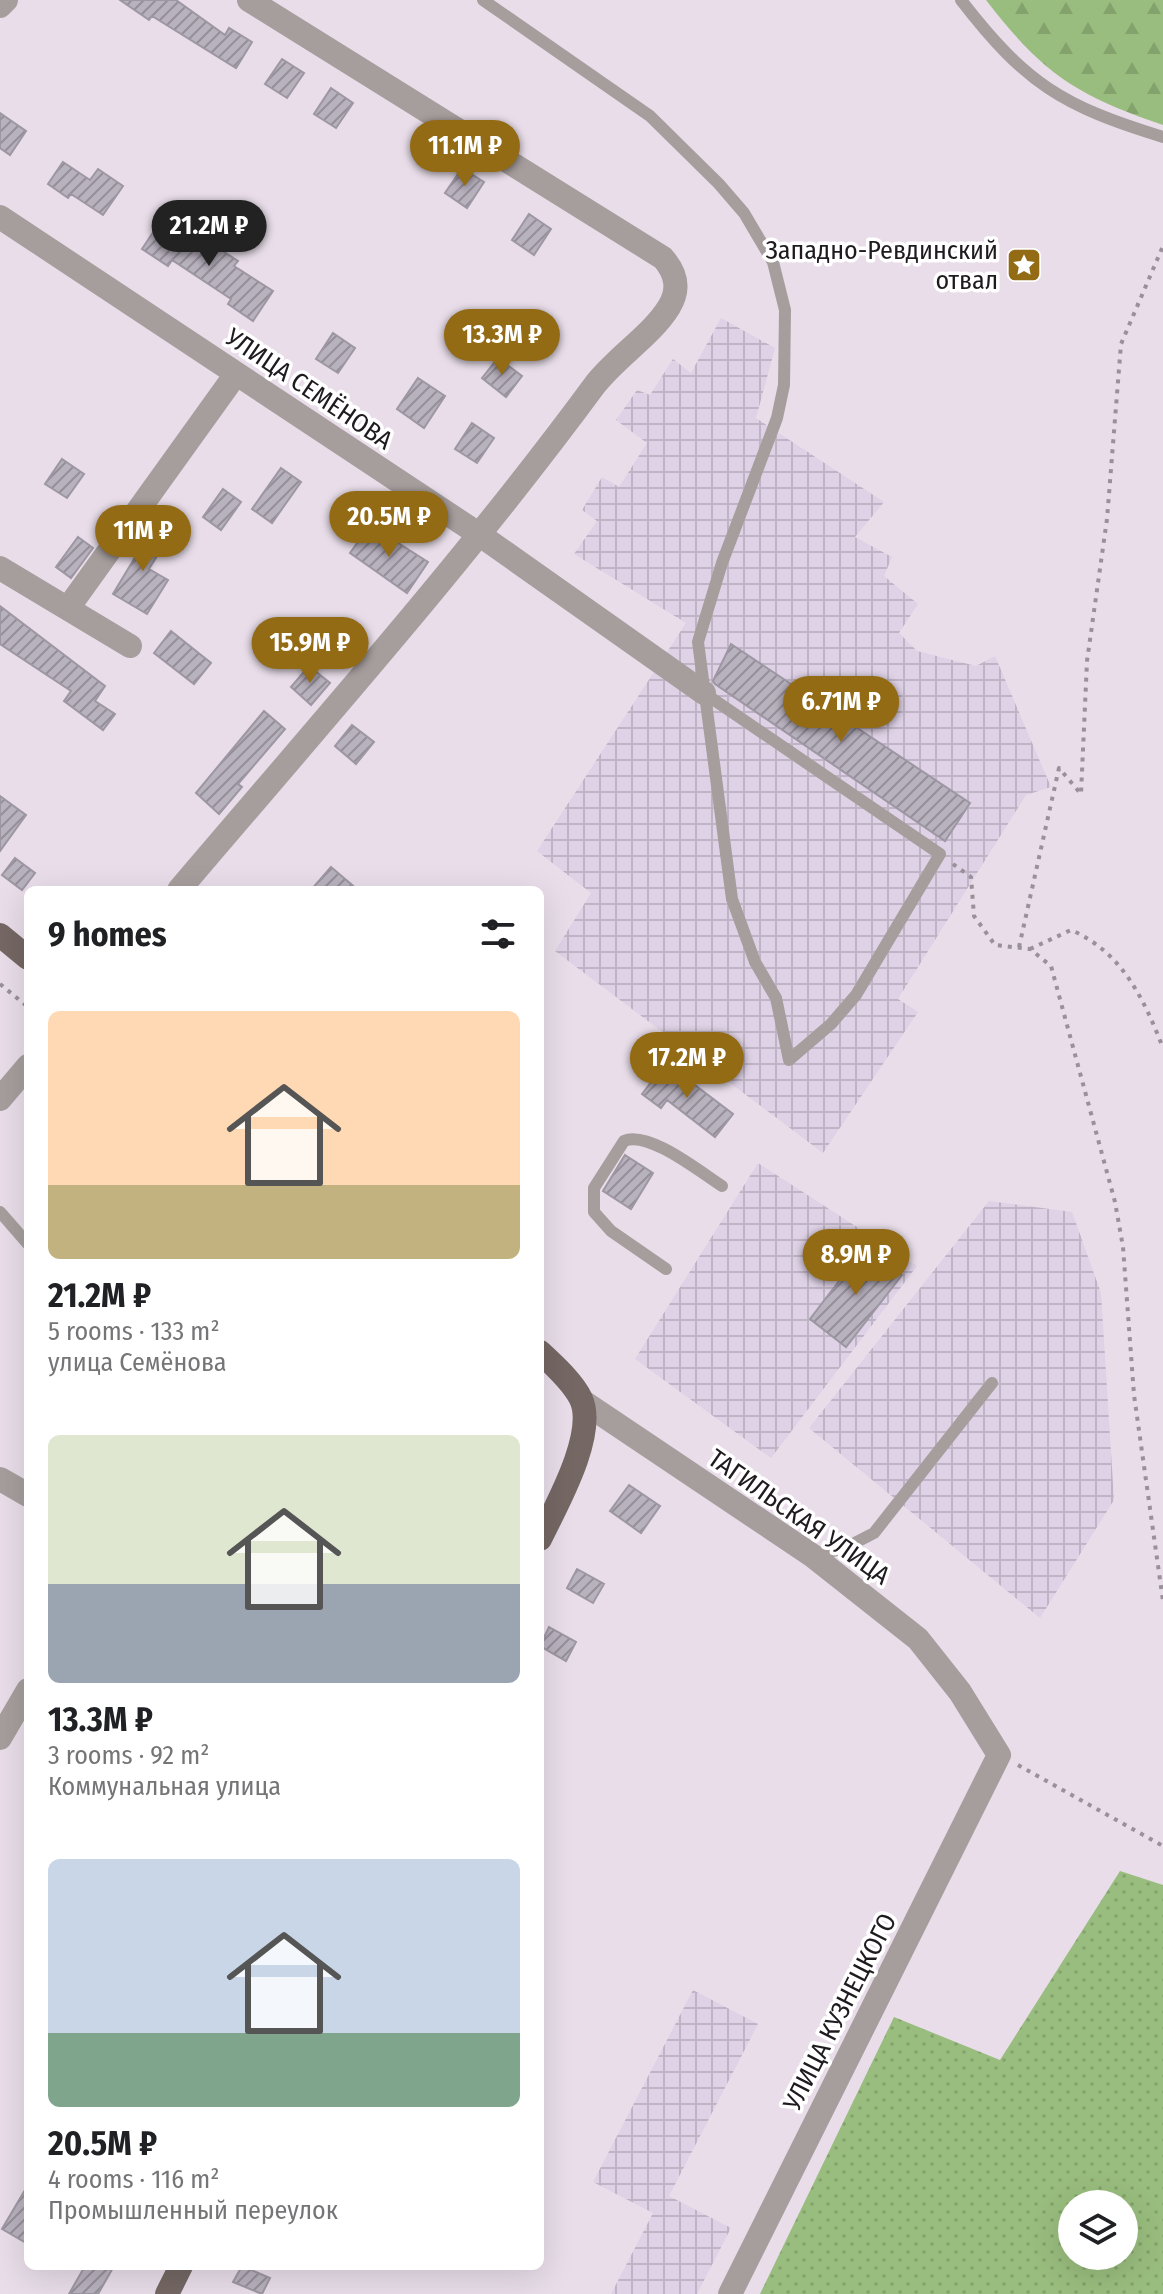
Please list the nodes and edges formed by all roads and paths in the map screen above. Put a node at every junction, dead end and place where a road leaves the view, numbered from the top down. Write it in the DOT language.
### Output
graph roads {
  1 [pos="6,0"];
  2 [pos="249,0"];
  3 [pos="483,0"];
  4 [pos="961,0"];
  5 [pos="0,6"];
  6 [pos="1163,137"];
  7 [pos="0,217"];
  8 [pos="1163,246"];
  9 [pos="236,374"];
  10 [pos="480,535"];
  11 [pos="0,568"];
  12 [pos="68,608"];
  13 [pos="130,646"];
  14 [pos="704,693"];
  15 [pos="940,854"];
  16 [pos="182,886"];
  17 [pos="0,935"];
  18 [pos="1019,947"];
  19 [pos="1030,949"];
  20 [pos="24,955"];
  21 [pos="0,984"];
  22 [pos="24,1004"];
  23 [pos="1163,1048"];
  24 [pos="24,1071"];
  25 [pos="0,1099"];
  26 [pos="722,1186"];
  27 [pos="0,1212"];
  28 [pos="24,1239"];
  29 [pos="666,1269"];
  30 [pos="544,1357"];
  31 [pos="992,1383"];
  32 [pos="582,1401"];
  33 [pos="0,1479"];
  34 [pos="24,1493"];
  35 [pos="544,1530"];
  36 [pos="813,1556"];
  37 [pos="1163,1601"];
  38 [pos="24,1696"];
  39 [pos="4,1725"];
  40 [pos="999,1755"];
  41 [pos="1163,1846"];
  42 [pos="179,2270"];
  43 [pos="167,2294"];
  44 [pos="730,2294"];
  1 -- 5 [label="street"];
  2 -- 10 [label="street"];
  3 -- 14 [label="lane"];
  4 -- 6 [label="lane"];
  7 -- 9 [label="street, УЛИЦА СЕМЁНОВА"];
  8 -- 18 [label="path"];
  9 -- 10 [label="street, УЛИЦА СЕМЁНОВА"];
  9 -- 12 [label="street"];
  10 -- 14 [label="street, УЛИЦА СЕМЁНОВА"];
  10 -- 16 [label="street"];
  11 -- 12 [label="street"];
  12 -- 13 [label="street"];
  14 -- 15 [label="lane"];
  14 -- 15 [label="lane"];
  15 -- 18 [label="path"];
  17 -- 20 [label="main road"];
  18 -- 19 [label="path"];
  19 -- 23 [label="path"];
  19 -- 37 [label="path"];
  21 -- 22 [label="path"];
  24 -- 25 [label="street"];
  26 -- 29 [label="lane"];
  27 -- 28 [label="lane"];
  30 -- 32 [label="main road, ТАГИЛЬСКАЯ УЛИЦА"];
  31 -- 36 [label="lane"];
  32 -- 35 [label="main road"];
  32 -- 36 [label="street, ТАГИЛЬСКАЯ УЛИЦА"];
  33 -- 34 [label="street"];
  36 -- 40 [label="street, ТАГИЛЬСКАЯ УЛИЦА"];
  38 -- 39 [label="street"];
  40 -- 41 [label="path"];
  40 -- 44 [label="street, УЛИЦА КУЗНЕЦКОГО"];
  42 -- 43 [label="main road"];
}
